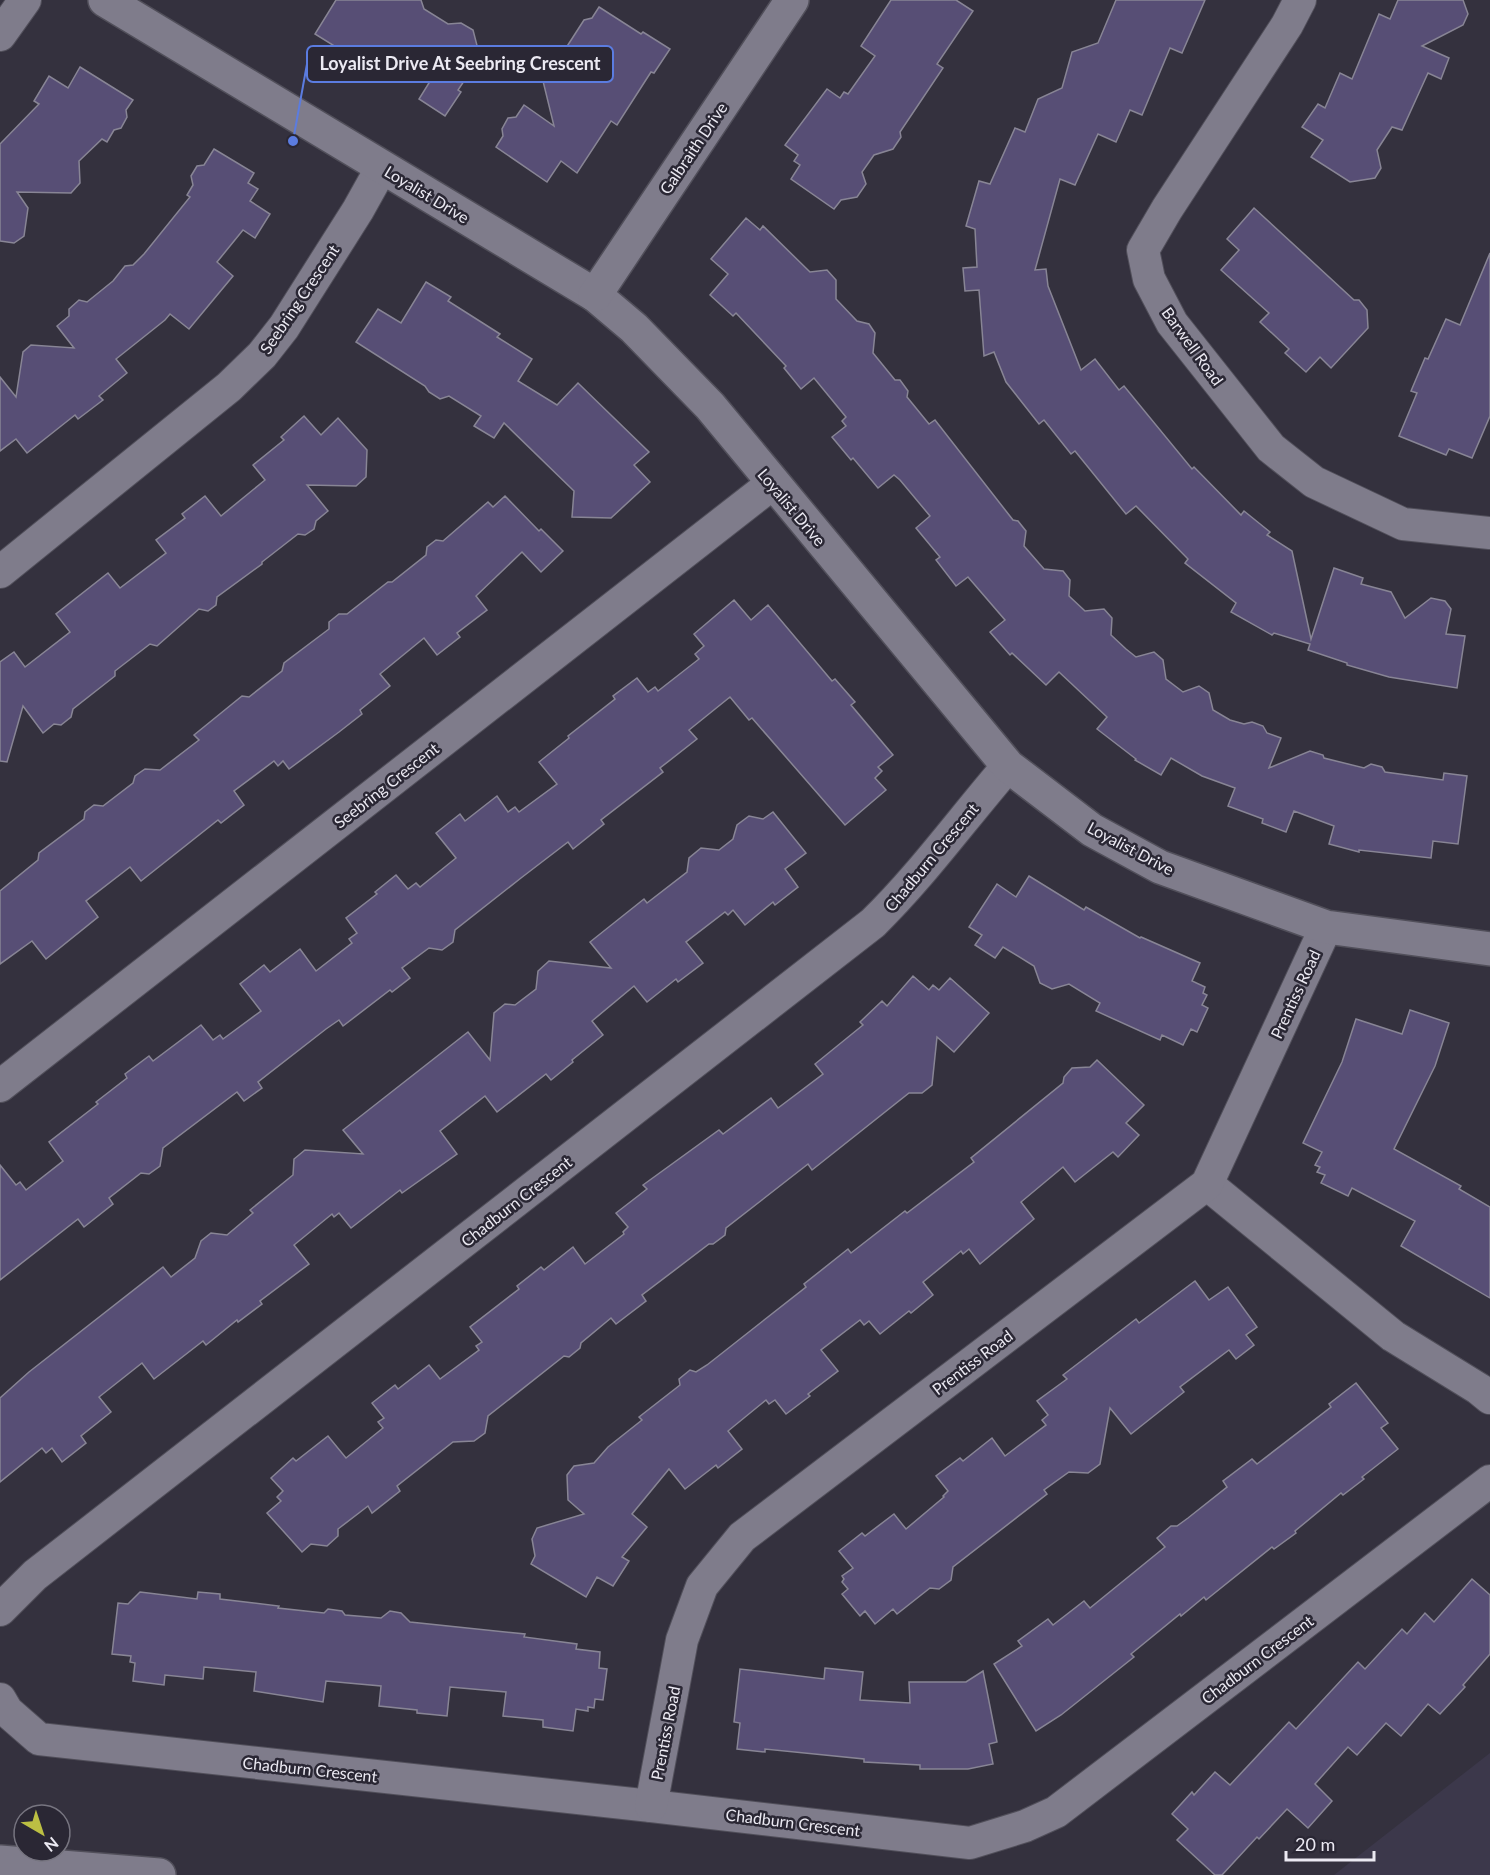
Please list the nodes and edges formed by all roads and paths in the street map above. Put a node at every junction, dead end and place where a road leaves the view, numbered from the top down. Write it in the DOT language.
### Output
graph roads {
  1 [pos="25,0"];
  2 [pos="105,0"];
  3 [pos="792,0"];
  4 [pos="1300,0"];
  5 [pos="0,34"];
  6 [pos="382,167"];
  7 [pos="595,295"];
  8 [pos="772,484"];
  9 [pos="1490,533"];
  10 [pos="0,572"];
  11 [pos="1008,766"];
  12 [pos="1326,927"];
  13 [pos="1490,949"];
  14 [pos="0,1086"];
  15 [pos="1207,1184"];
  16 [pos="1490,1398"];
  17 [pos="1490,1481"];
  18 [pos="0,1610"];
  19 [pos="0,1699"];
  20 [pos="651,1806"];
  21 [pos="0,1862"];
  22 [pos="159,1875"];
  1 -- 5 [label="street"];
  2 -- 6 [label="street, Loyalist Drive"];
  3 -- 7 [label="street, Galbraith Drive"];
  4 -- 9 [label="street, Barwell Road"];
  6 -- 7 [label="street, Loyalist Drive"];
  6 -- 10 [label="street, Seebring Crescent"];
  7 -- 8 [label="street, Loyalist Drive"];
  8 -- 11 [label="street, Loyalist Drive"];
  8 -- 14 [label="street, Seebring Crescent"];
  11 -- 12 [label="street, Loyalist Drive"];
  11 -- 18 [label="street, Chadburn Crescent"];
  12 -- 13 [label="street, Loyalist Drive"];
  12 -- 15 [label="street, Prentiss Road"];
  15 -- 16 [label="street"];
  15 -- 20 [label="street, Prentiss Road"];
  17 -- 20 [label="street, Chadburn Crescent"];
  19 -- 20 [label="street, Chadburn Crescent"];
  21 -- 22 [label="street"];
}
